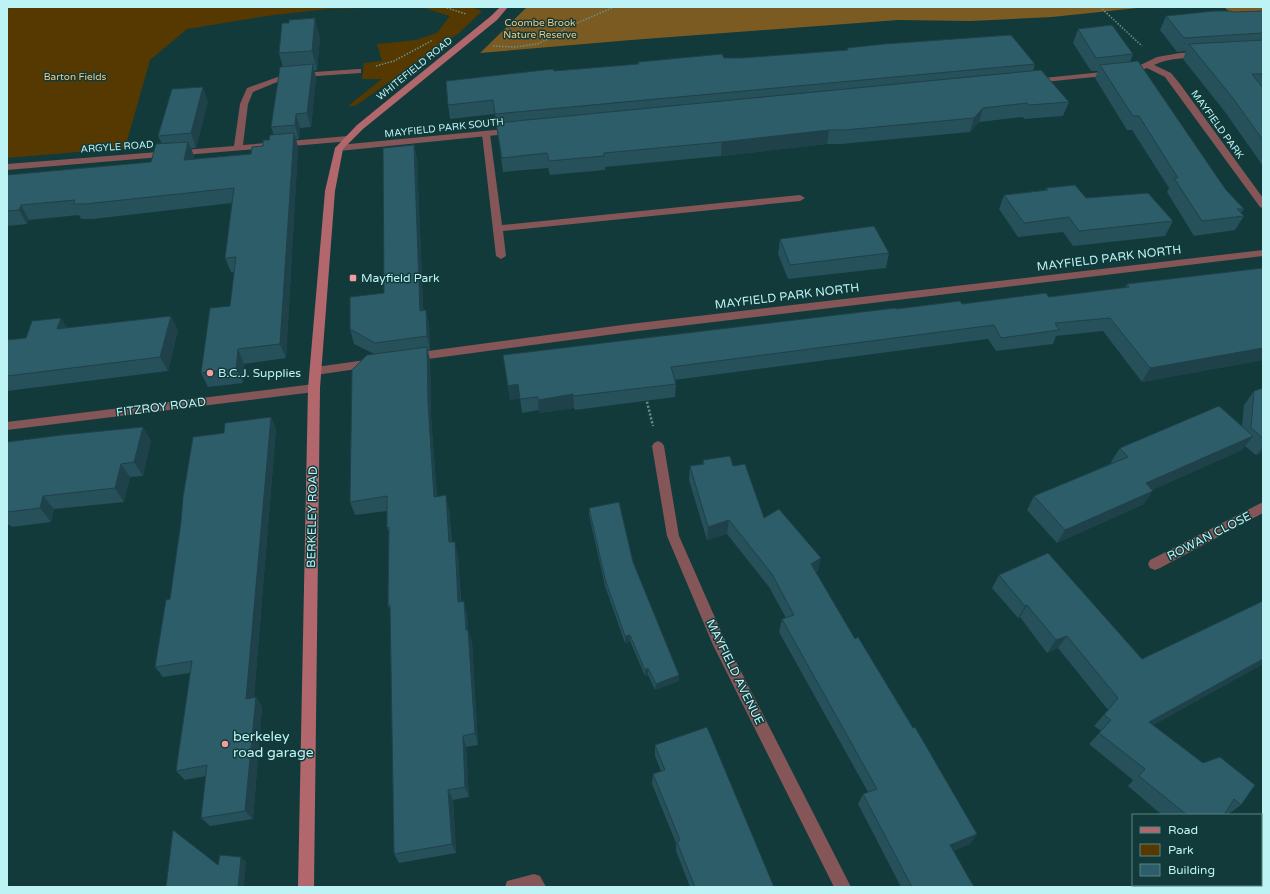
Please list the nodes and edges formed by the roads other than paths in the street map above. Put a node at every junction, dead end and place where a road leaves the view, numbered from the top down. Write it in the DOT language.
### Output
graph roads {
  1 [pos="504,7"];
  2 [pos="1210,54"];
  3 [pos="1148,65"];
  4 [pos="358,71"];
  5 [pos="1026,82"];
  6 [pos="526,130"];
  7 [pos="486,134"];
  8 [pos="344,144"];
  9 [pos="238,148"];
  10 [pos="7,167"];
  11 [pos="800,198"];
  12 [pos="1263,205"];
  13 [pos="497,229"];
  14 [pos="1263,253"];
  15 [pos="501,256"];
  16 [pos="402,359"];
  17 [pos="386,361"];
  18 [pos="316,371"];
  19 [pos="314,388"];
  20 [pos="7,426"];
  21 [pos="658,446"];
  22 [pos="1263,507"];
  23 [pos="1154,564"];
  24 [pos="306,887"];
  25 [pos="513,887"];
  26 [pos="538,887"];
  27 [pos="843,887"];
  1 -- 8 [label="main road, WHITEFIELD ROAD"];
  2 -- 3 [label="street"];
  3 -- 5 [label="street"];
  3 -- 12 [label="street, MAYFIELD PARK"];
  4 -- 9 [label="street"];
  6 -- 7 [label="street, MAYFIELD PARK SOUTH"];
  7 -- 8 [label="street, MAYFIELD PARK SOUTH"];
  7 -- 13 [label="street"];
  8 -- 9 [label="street, ARGYLE ROAD"];
  8 -- 18 [label="main road, BERKELEY ROAD"];
  9 -- 10 [label="street, ARGYLE ROAD"];
  11 -- 13 [label="street"];
  13 -- 15 [label="street"];
  14 -- 16 [label="street, MAYFIELD PARK NORTH"];
  17 -- 18 [label="street"];
  18 -- 19 [label="main road, BERKELEY ROAD"];
  19 -- 20 [label="street, FITZROY ROAD"];
  19 -- 24 [label="main road, BERKELEY ROAD"];
  21 -- 27 [label="street, MAYFIELD AVENUE"];
  22 -- 23 [label="street, ROWAN CLOSE"];
  25 -- 26 [label="street"];
}
